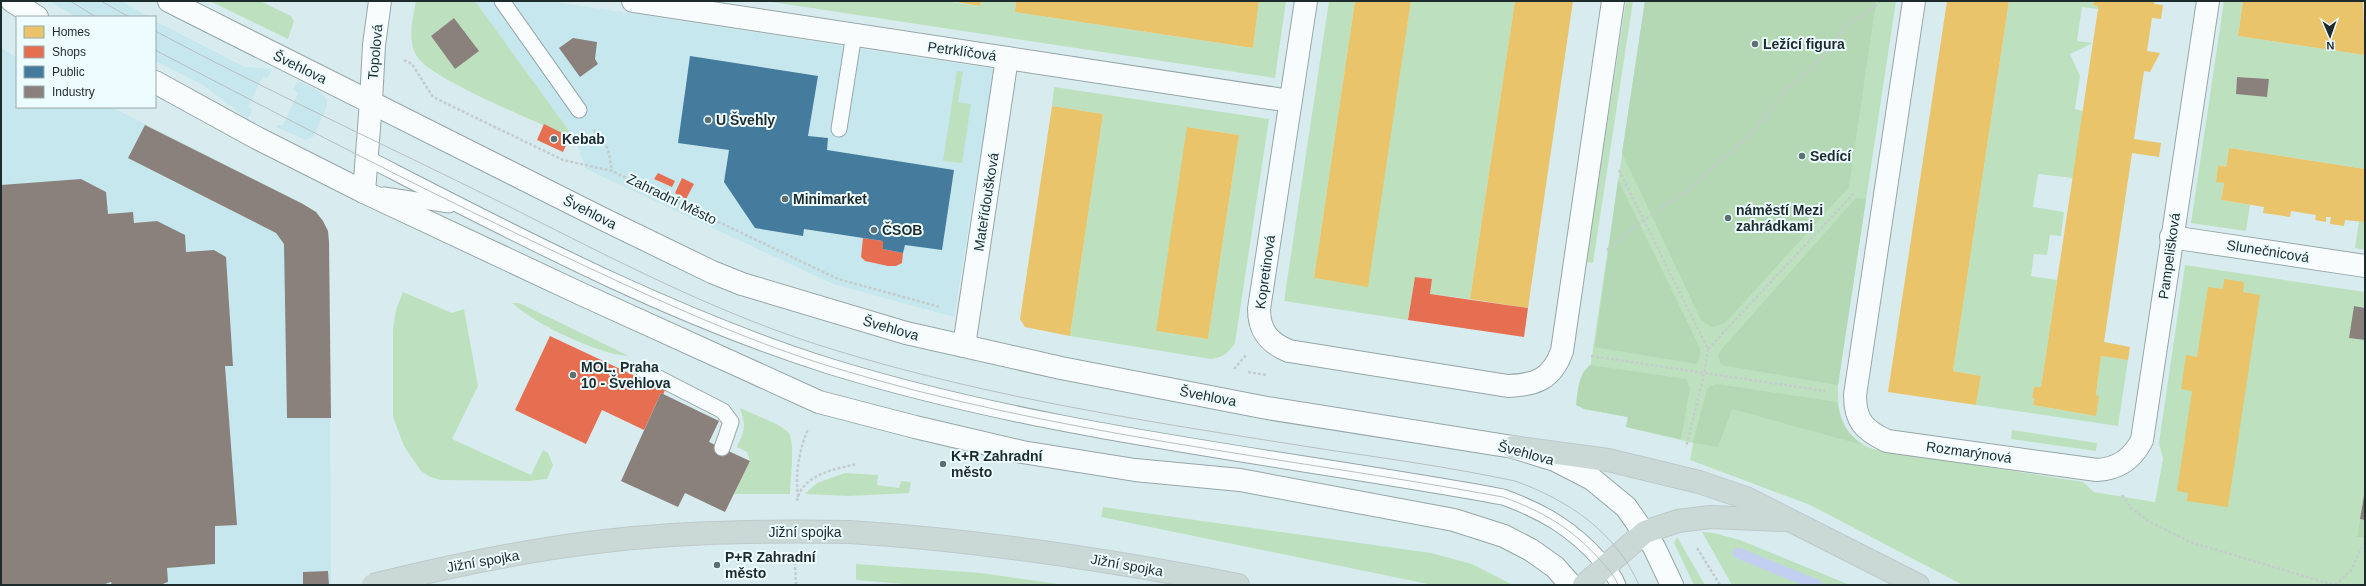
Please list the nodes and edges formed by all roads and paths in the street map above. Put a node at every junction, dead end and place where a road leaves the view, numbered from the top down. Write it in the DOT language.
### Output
graph roads {
  1 [pos="12,1"];
  2 [pos="169,1"];
  3 [pos="380,1"];
  4 [pos="502,1"];
  5 [pos="633,1"];
  6 [pos="1306,1"];
  7 [pos="1613,1"];
  8 [pos="1914,1"];
  9 [pos="2208,1"];
  10 [pos="1880,3"];
  11 [pos="35,16"];
  12 [pos="854,34"];
  13 [pos="1008,58"];
  14 [pos="400,59"];
  15 [pos="156,83"];
  16 [pos="1290,101"];
  17 [pos="371,102"];
  18 [pos="579,110"];
  19 [pos="839,129"];
  20 [pos="367,158"];
  21 [pos="1616,164"];
  22 [pos="612,171"];
  23 [pos="1855,191"];
  24 [pos="364,192"];
  25 [pos="464,208"];
  26 [pos="1644,220"];
  27 [pos="2171,237"];
  28 [pos="1604,253"];
  29 [pos="2365,266"];
  30 [pos="946,308"];
  31 [pos="964,346"];
  32 [pos="1708,349"];
  33 [pos="1250,350"];
  34 [pos="1584,355"];
  35 [pos="1234,369"];
  36 [pos="643,370"];
  37 [pos="1704,374"];
  38 [pos="1830,392"];
  39 [pos="810,425"];
  40 [pos="1682,446"];
  41 [pos="1513,447"];
  42 [pos="722,448"];
  43 [pos="2082,469"];
  44 [pos="2105,469"];
  45 [pos="798,498"];
  46 [pos="1794,520"];
  47 [pos="1645,532"];
  48 [pos="2365,542"];
  49 [pos="1696,546"];
  50 [pos="1606,566"];
  51 [pos="373,585"];
  52 [pos="1238,585"];
  53 [pos="1571,585"];
  54 [pos="1584,585"];
  55 [pos="1618,585"];
  56 [pos="1672,585"];
  57 [pos="1720,585"];
  58 [pos="1918,585"];
  59 [pos="2335,585"];
  1 -- 11 [label="street"];
  2 -- 17 [label="street, Švehlova"];
  3 -- 17 [label="street, Topolová"];
  4 -- 18 [label="lane"];
  5 -- 12 [label="street, Petrklíčová"];
  6 -- 16 [label="street, Kopretinová"];
  7 -- 16 [label="street, Kopretinová"];
  8 -- 43 [label="street, Rozmarýnová"];
  9 -- 27 [label="street, Pampelišková"];
  10 -- 26 [label="path"];
  12 -- 13 [label="street, Petrklíčová"];
  12 -- 19 [label="lane"];
  13 -- 16 [label="street, Petrklíčová"];
  13 -- 31 [label="street, Mateřídoušková"];
  14 -- 22 [label="path, Zahradní Město"];
  15 -- 24 [label="street"];
  17 -- 20 [label="street, Topolová"];
  17 -- 31 [label="street, Švehlova"];
  18 -- 22 [label="path"];
  20 -- 24 [label="street, Topolová"];
  20 -- 25 [label="lane"];
  21 -- 26 [label="path"];
  22 -- 30 [label="path, Zahradní Město"];
  23 -- 32 [label="path"];
  24 -- 25 [label="lane"];
  24 -- 53 [label="street"];
  25 -- 50 [label="lane"];
  26 -- 28 [label="path"];
  26 -- 32 [label="path"];
  27 -- 29 [label="street, Slunečnicová"];
  27 -- 44 [label="street, Pampelišková"];
  31 -- 41 [label="street, Švehlova"];
  32 -- 37 [label="path"];
  33 -- 35 [label="path"];
  34 -- 37 [label="path"];
  36 -- 42 [label="lane"];
  37 -- 38 [label="path"];
  37 -- 40 [label="path"];
  39 -- 45 [label="path"];
  41 -- 46 [label="highway"];
  41 -- 47 [label="street, Švehlova"];
  43 -- 44 [label="street, Pampelišková"];
  44 -- 59 [label="path"];
  46 -- 47 [label="highway"];
  46 -- 58 [label="highway"];
  47 -- 50 [label="highway"];
  47 -- 56 [label="street, Švehlova"];
  48 -- 59 [label="path"];
  49 -- 57 [label="path"];
  50 -- 54 [label="highway"];
  50 -- 55 [label="lane"];
  51 -- 52 [label="highway, Jižní spojka, bridge"];
}
